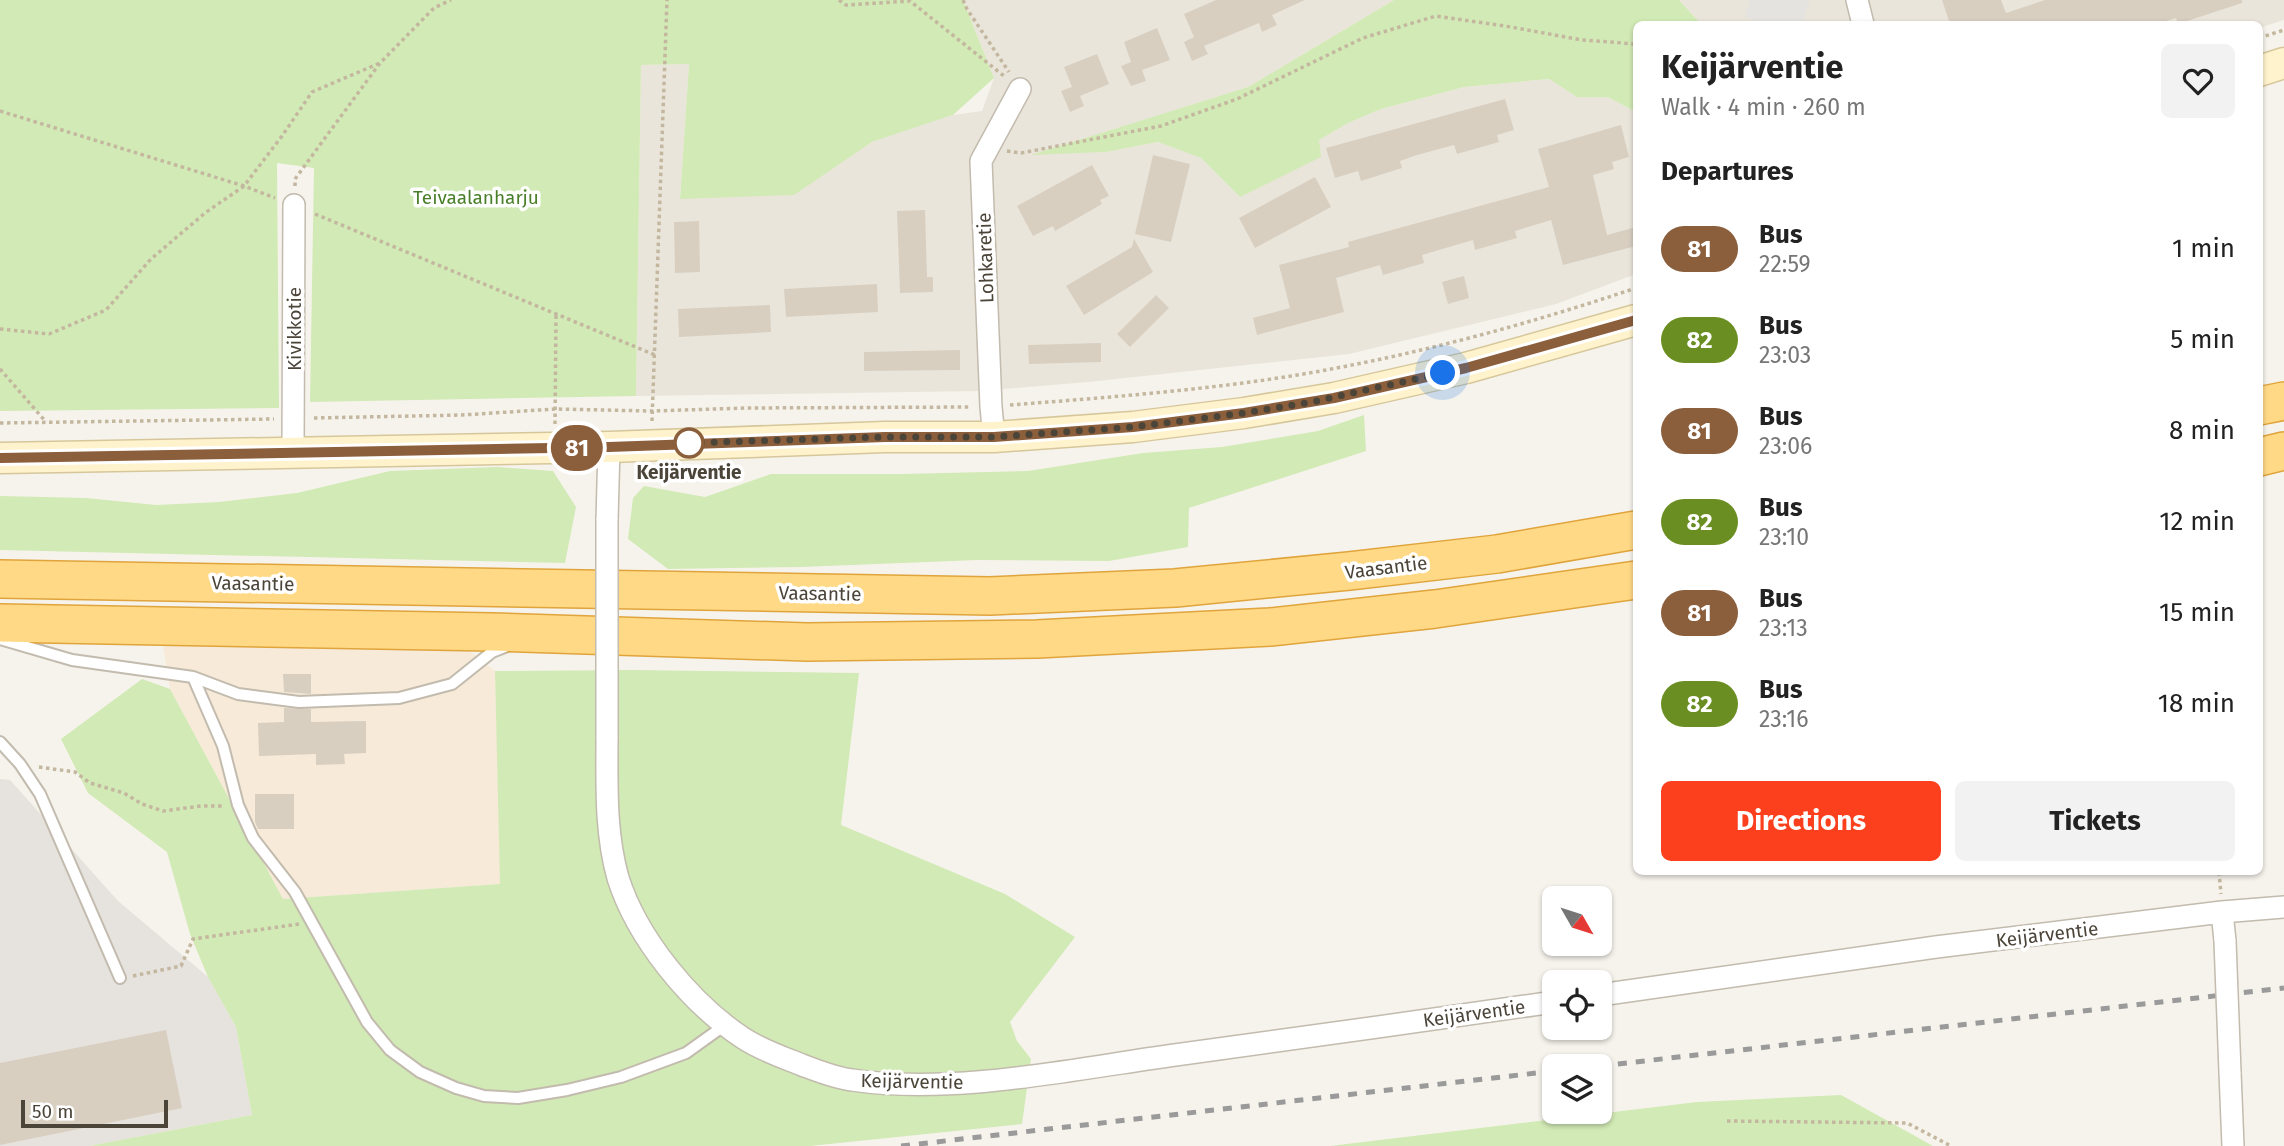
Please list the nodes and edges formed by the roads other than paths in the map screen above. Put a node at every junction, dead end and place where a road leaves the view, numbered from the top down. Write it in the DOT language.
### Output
graph roads {
  1 [pos="1857,0"];
  2 [pos="1862,21"];
  3 [pos="2284,63"];
  4 [pos="2263,70"];
  5 [pos="1020,89"];
  6 [pos="294,205"];
  7 [pos="1633,321"];
  8 [pos="2284,401"];
  9 [pos="2263,405"];
  10 [pos="994,437"];
  11 [pos="609,447"];
  12 [pos="293,452"];
  13 [pos="2284,452"];
  14 [pos="2263,456"];
  15 [pos="0,458"];
  16 [pos="1633,531"];
  17 [pos="0,579"];
  18 [pos="1633,580"];
  19 [pos="0,623"];
  20 [pos="557,634"];
  21 [pos="0,639"];
  22 [pos="193,677"];
  23 [pos="0,742"];
  24 [pos="2284,907"];
  25 [pos="2222,912"];
  26 [pos="120,978"];
  27 [pos="1612,993"];
  28 [pos="1542,1004"];
  29 [pos="725,1025"];
  30 [pos="2233,1146"];
  1 -- 2 [label="street"];
  3 -- 4 [label="main road"];
  5 -- 10 [label="street, Lohkaretie"];
  6 -- 12 [label="street, Kivikkotie"];
  7 -- 10 [label="main road"];
  8 -- 9 [label="highway"];
  10 -- 11 [label="main road"];
  11 -- 12 [label="main road"];
  11 -- 29 [label="street, Keijärventie, bridge"];
  12 -- 15 [label="main road"];
  13 -- 14 [label="highway"];
  16 -- 17 [label="highway, Vaasantie"];
  18 -- 20 [label="highway"];
  19 -- 20 [label="highway"];
  20 -- 22 [label="lane"];
  21 -- 22 [label="lane"];
  22 -- 29 [label="lane"];
  23 -- 26 [label="lane"];
  24 -- 25 [label="street, Keijärventie"];
  25 -- 27 [label="street, Keijärventie"];
  25 -- 30 [label="street, bridge"];
  28 -- 29 [label="street, Keijärventie"];
}
